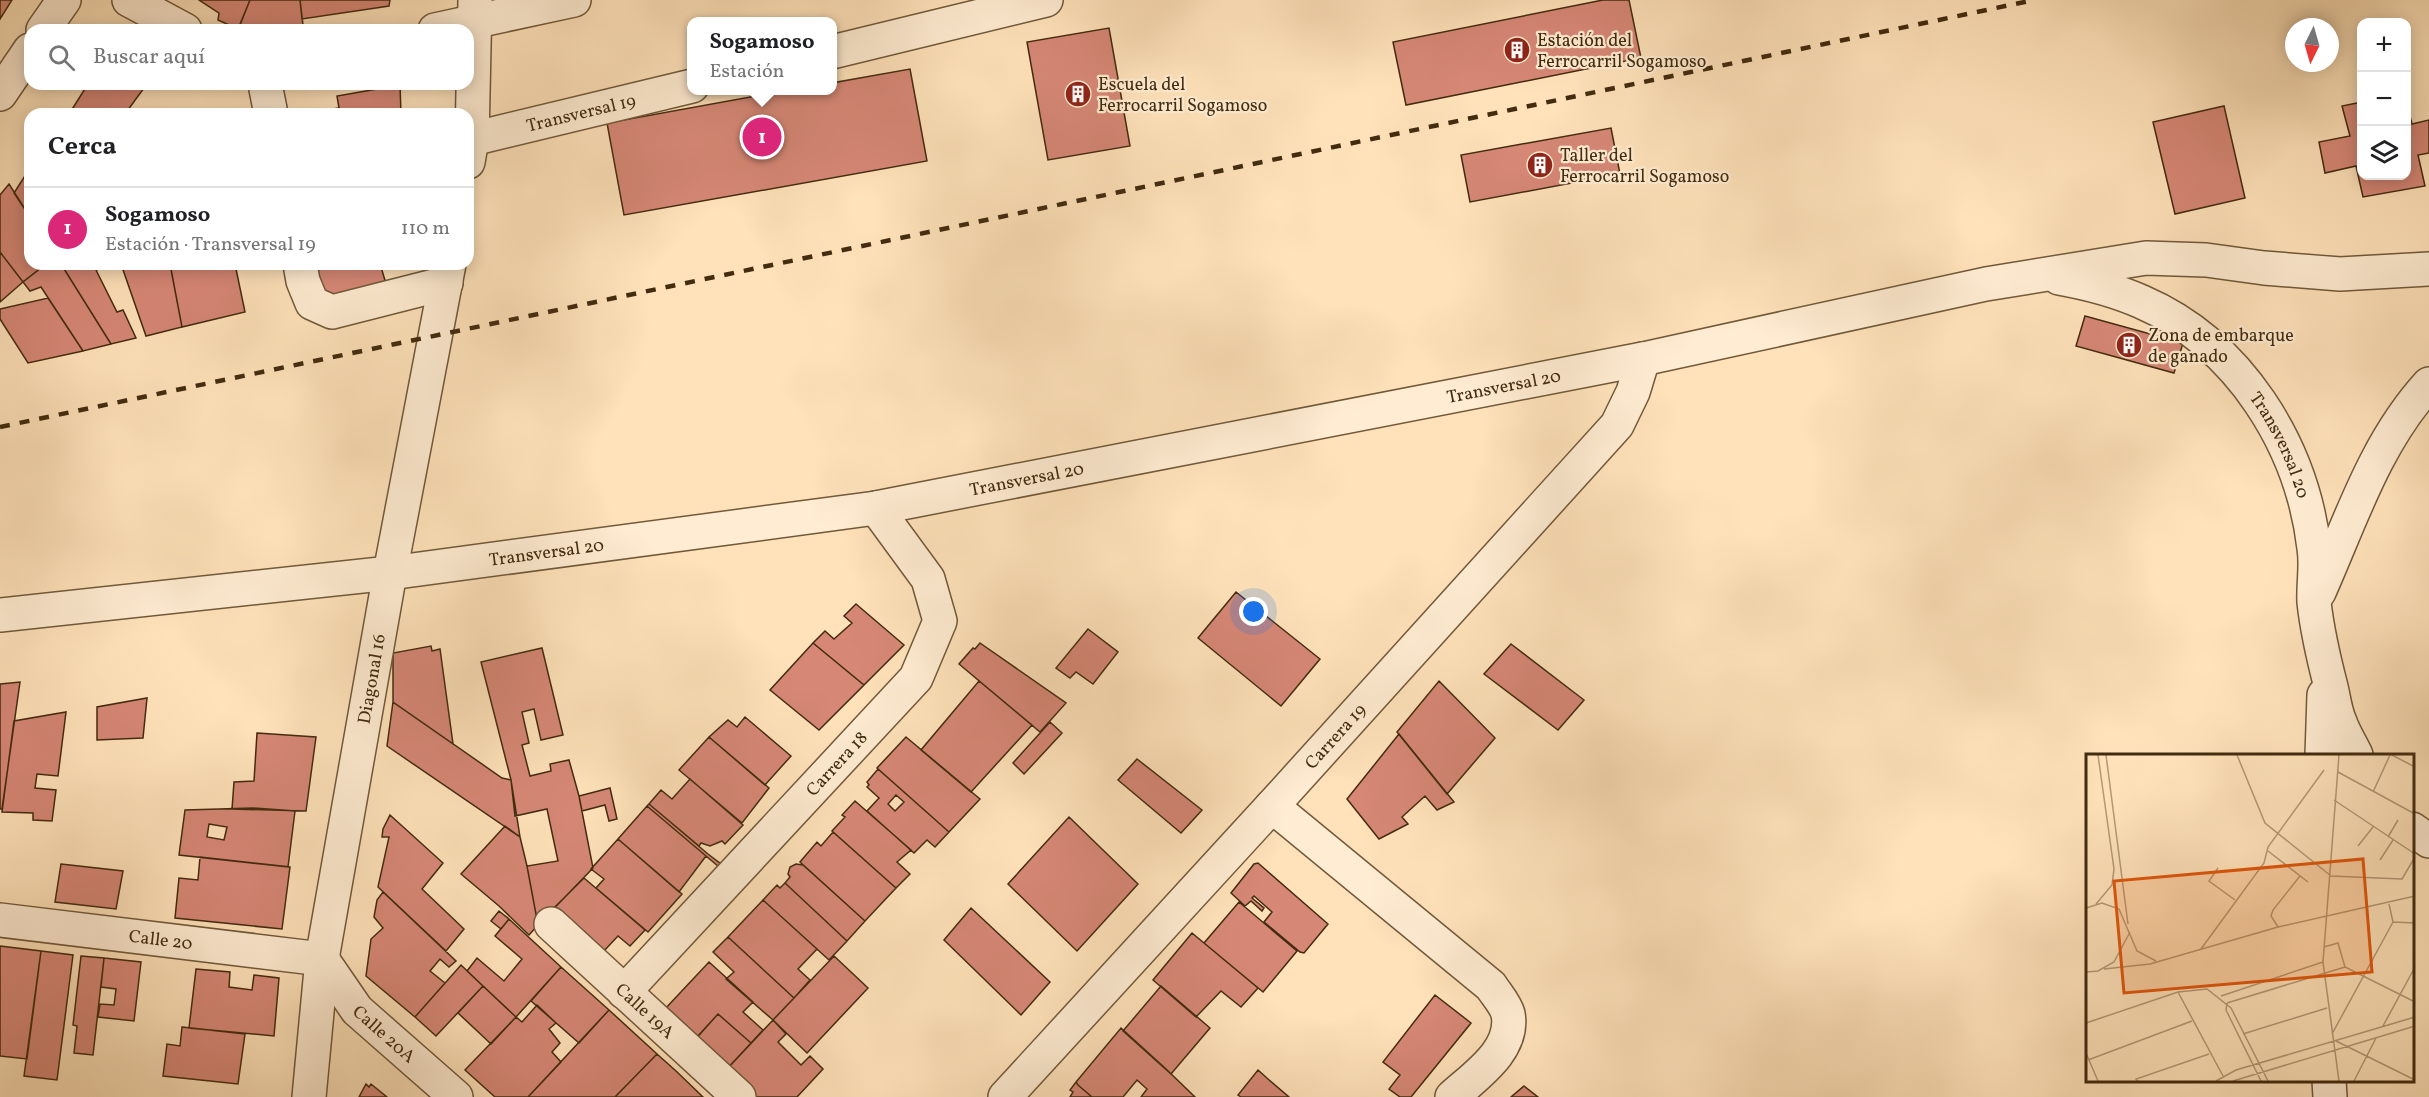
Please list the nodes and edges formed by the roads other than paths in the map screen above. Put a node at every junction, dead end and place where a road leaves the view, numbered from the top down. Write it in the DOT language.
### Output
graph roads {
  1 [pos="64,0"];
  2 [pos="129,0"];
  3 [pos="574,0"];
  4 [pos="1046,0"];
  5 [pos="475,10"];
  6 [pos="48,24"];
  7 [pos="174,24"];
  8 [pos="447,24"];
  9 [pos="474,38"];
  10 [pos="837,51"];
  11 [pos="24,59"];
  12 [pos="687,87"];
  13 [pos="266,90"];
  14 [pos="472,90"];
  15 [pos="0,94"];
  16 [pos="270,108"];
  17 [pos="472,108"];
  18 [pos="474,150"];
  19 [pos="2429,269"];
  20 [pos="301,273"];
  21 [pos="447,274"];
  22 [pos="2042,274"];
  23 [pos="1643,359"];
  24 [pos="2429,384"];
  25 [pos="876,508"];
  26 [pos="390,573"];
  27 [pos="2314,602"];
  28 [pos="0,615"];
  29 [pos="2325,663"];
  30 [pos="2322,754"];
  31 [pos="2355,754"];
  32 [pos="1272,806"];
  33 [pos="2414,831"];
  34 [pos="2429,842"];
  35 [pos="0,920"];
  36 [pos="551,924"];
  37 [pos="322,959"];
  38 [pos="624,992"];
  39 [pos="2329,1082"];
  40 [pos="309,1097"];
  41 [pos="456,1097"];
  42 [pos="740,1097"];
  43 [pos="1005,1097"];
  44 [pos="1452,1097"];
  45 [pos="2330,1097"];
  1 -- 6 [label="street"];
  2 -- 7 [label="street"];
  3 -- 5 [label="street"];
  4 -- 10 [label="street"];
  5 -- 8 [label="street"];
  5 -- 9 [label="street"];
  11 -- 15 [label="street"];
  12 -- 18 [label="street, Transversal 19"];
  13 -- 16 [label="street"];
  14 -- 17 [label="street"];
  19 -- 22 [label="street, Transversal 20"];
  20 -- 21 [label="street"];
  21 -- 26 [label="street, Diagonal 16"];
  22 -- 23 [label="street, Transversal 20"];
  22 -- 27 [label="street, Transversal 20"];
  23 -- 25 [label="street, Transversal 20"];
  23 -- 32 [label="street, Carrera 19"];
  24 -- 27 [label="street"];
  25 -- 26 [label="street, Transversal 20"];
  25 -- 38 [label="street, Carrera 18"];
  26 -- 28 [label="street, Transversal 20"];
  26 -- 37 [label="street, Diagonal 16"];
  27 -- 29 [label="street, Transversal 20"];
  29 -- 30 [label="street"];
  29 -- 31 [label="street"];
  32 -- 43 [label="street, Carrera 19"];
  32 -- 44 [label="street"];
  33 -- 34 [label="street"];
  35 -- 37 [label="street, Calle 20"];
  36 -- 38 [label="street, Calle 19A"];
  37 -- 40 [label="street, Diagonal 16"];
  37 -- 41 [label="street, Calle 20A"];
  38 -- 42 [label="street, Calle 19A"];
  39 -- 45 [label="street"];
}
